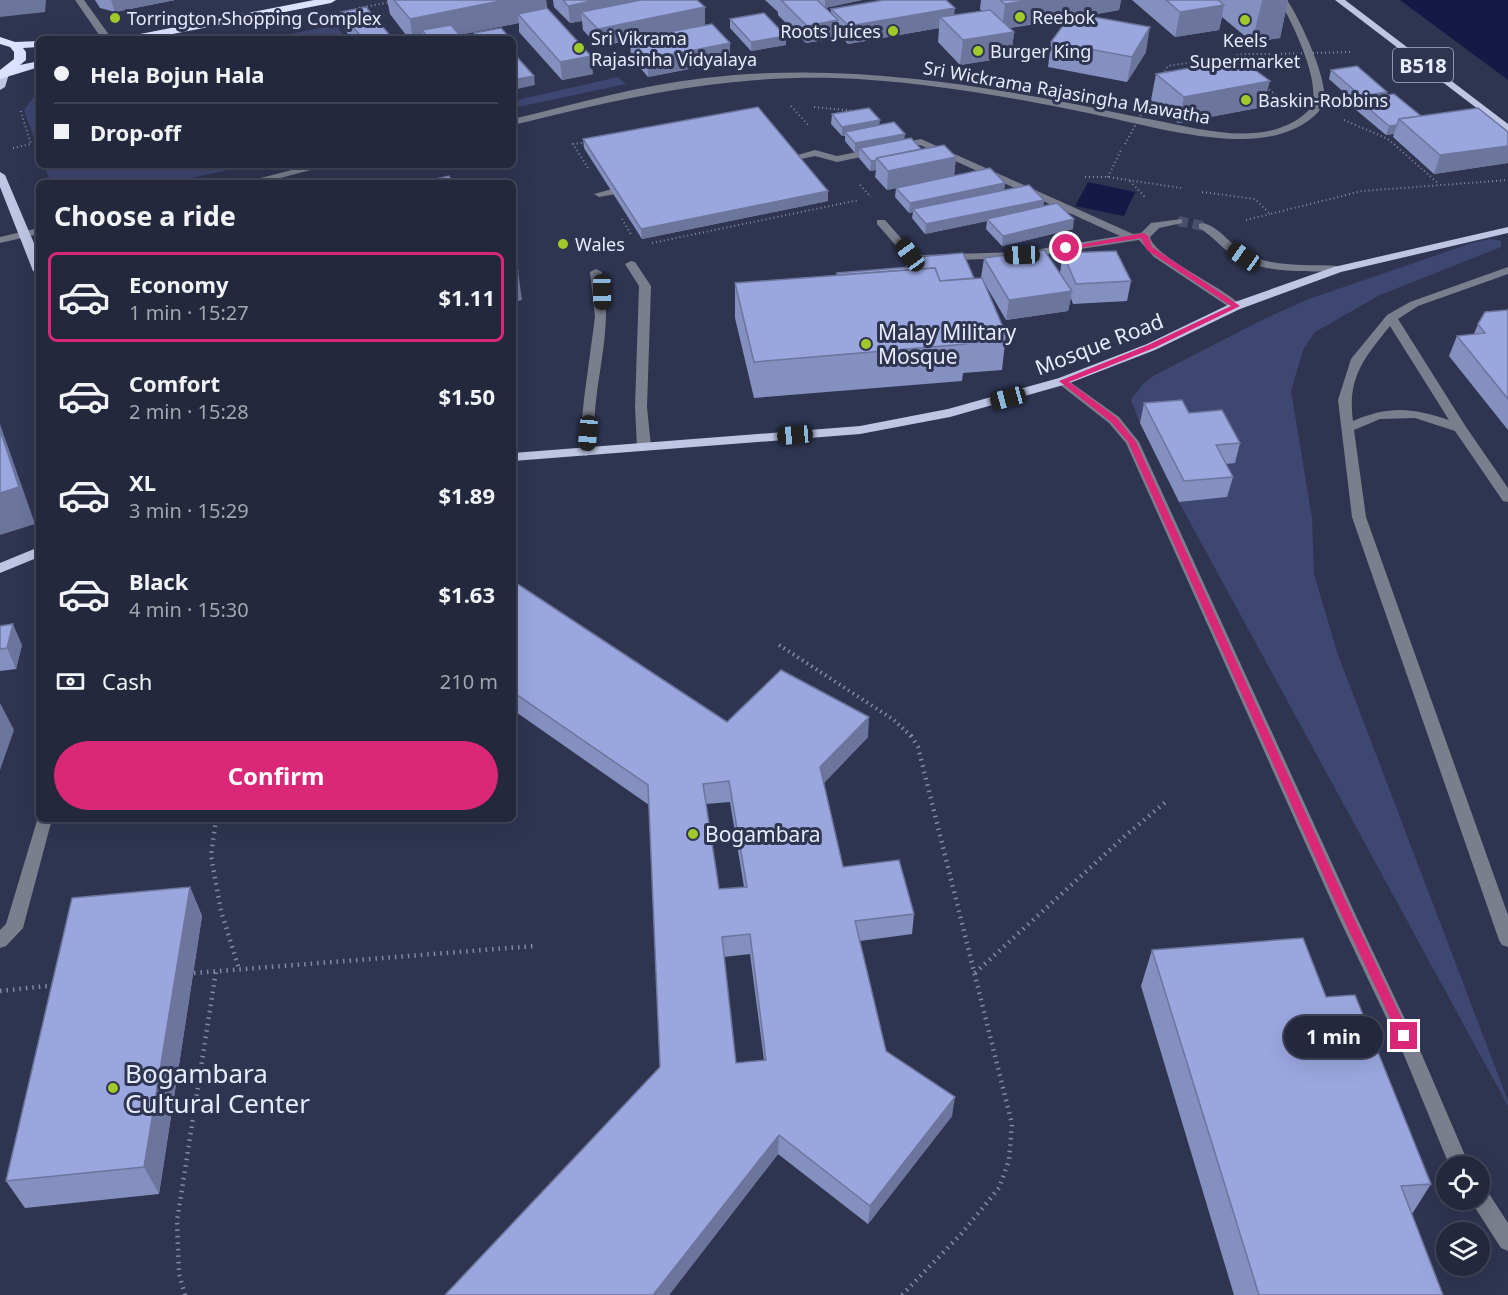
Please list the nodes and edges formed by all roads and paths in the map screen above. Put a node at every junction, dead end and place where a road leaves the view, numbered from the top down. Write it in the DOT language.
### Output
graph roads {
  1 [pos="79,0"];
  2 [pos="331,0"];
  3 [pos="1283,0"];
  4 [pos="1339,0"];
  5 [pos="104,36"];
  6 [pos="145,36"];
  7 [pos="0,40"];
  8 [pos="36,44"];
  9 [pos="14,45"];
  10 [pos="1350,52"];
  11 [pos="1227,57"];
  12 [pos="36,65"];
  13 [pos="1241,67"];
  14 [pos="2,75"];
  15 [pos="1260,82"];
  16 [pos="1158,83"];
  17 [pos="0,87"];
  18 [pos="16,98"];
  19 [pos="1148,102"];
  20 [pos="801,106"];
  21 [pos="813,107"];
  22 [pos="1316,108"];
  23 [pos="858,111"];
  24 [pos="516,121"];
  25 [pos="1508,129"];
  26 [pos="596,140"];
  27 [pos="10,149"];
  28 [pos="792,158"];
  29 [pos="837,159"];
  30 [pos="312,168"];
  31 [pos="0,175"];
  32 [pos="1085,177"];
  33 [pos="1108,177"];
  34 [pos="260,180"];
  35 [pos="1508,180"];
  36 [pos="1440,184"];
  37 [pos="1181,188"];
  38 [pos="1202,192"];
  39 [pos="1178,221"];
  40 [pos="880,222"];
  41 [pos="1203,226"];
  42 [pos="1508,230"];
  43 [pos="36,232"];
  44 [pos="26,234"];
  45 [pos="1144,236"];
  46 [pos="633,237"];
  47 [pos="1132,238"];
  48 [pos="0,240"];
  49 [pos="650,243"];
  50 [pos="36,262"];
  51 [pos="631,264"];
  52 [pos="1338,269"];
  53 [pos="1508,270"];
  54 [pos="596,272"];
  55 [pos="1236,306"];
  56 [pos="1390,318"];
  57 [pos="1063,381"];
  58 [pos="1347,428"];
  59 [pos="1460,428"];
  60 [pos="644,447"];
  61 [pos="586,452"];
  62 [pos="516,457"];
  63 [pos="1508,498"];
  64 [pos="36,553"];
  65 [pos="0,568"];
  66 [pos="779,645"];
  67 [pos="1168,800"];
  68 [pos="43,822"];
  69 [pos="216,822"];
  70 [pos="1508,940"];
  71 [pos="0,941"];
  72 [pos="534,946"];
  73 [pos="239,969"];
  74 [pos="216,971"];
  75 [pos="194,973"];
  76 [pos="975,973"];
  77 [pos="63,984"];
  78 [pos="0,991"];
  79 [pos="1455,1156"];
  80 [pos="1488,1210"];
  81 [pos="1508,1241"];
  82 [pos="185,1295"];
  83 [pos="902,1295"];
  1 -- 5 [label="street"];
  2 -- 6 [label="highway"];
  3 -- 22 [label="street"];
  4 -- 25 [label="main road, B518"];
  7 -- 9 [label="highway"];
  8 -- 9 [label="highway"];
  9 -- 14 [label="highway"];
  10 -- 11 [label="path, bridge"];
  11 -- 13 [label="path"];
  11 -- 16 [label="path"];
  12 -- 14 [label="highway"];
  14 -- 17 [label="main road"];
  15 -- 22 [label="path"];
  18 -- 27 [label="path"];
  19 -- 33 [label="path, bridge"];
  20 -- 29 [label="path"];
  21 -- 23 [label="path"];
  22 -- 24 [label="street, Sri Wickrama Rajasingha Mawatha"];
  22 -- 36 [label="path"];
  26 -- 46 [label="path"];
  28 -- 29 [label="street"];
  29 -- 47 [label="street"];
  29 -- 49 [label="path"];
  30 -- 34 [label="street"];
  31 -- 44 [label="main road"];
  32 -- 33 [label="path"];
  33 -- 37 [label="path"];
  35 -- 36 [label="path"];
  36 -- 38 [label="path"];
  39 -- 45 [label="street"];
  40 -- 47 [label="street"];
  41 -- 52 [label="street"];
  42 -- 52 [label="main road, Mosque Road"];
  43 -- 44 [label="street"];
  44 -- 48 [label="street"];
  44 -- 50 [label="main road"];
  45 -- 47 [label="street"];
  45 -- 55 [label="street"];
  51 -- 60 [label="street"];
  52 -- 55 [label="main road, Mosque Road"];
  53 -- 56 [label="street"];
  54 -- 61 [label="street"];
  55 -- 57 [label="main road, Mosque Road"];
  56 -- 58 [label="street"];
  56 -- 59 [label="street"];
  57 -- 60 [label="main road, Mosque Road"];
  57 -- 79 [label="street"];
  58 -- 59 [label="street"];
  58 -- 70 [label="street"];
  59 -- 63 [label="street"];
  60 -- 61 [label="main road, Mosque Road"];
  61 -- 62 [label="main road, Mosque Road"];
  64 -- 65 [label="main road"];
  66 -- 76 [label="path"];
  67 -- 76 [label="path"];
  68 -- 71 [label="street"];
  69 -- 73 [label="path"];
  72 -- 73 [label="path"];
  73 -- 74 [label="path"];
  74 -- 75 [label="path"];
  74 -- 82 [label="path"];
  76 -- 83 [label="path"];
  77 -- 78 [label="path"];
  80 -- 81 [label="street"];
}
